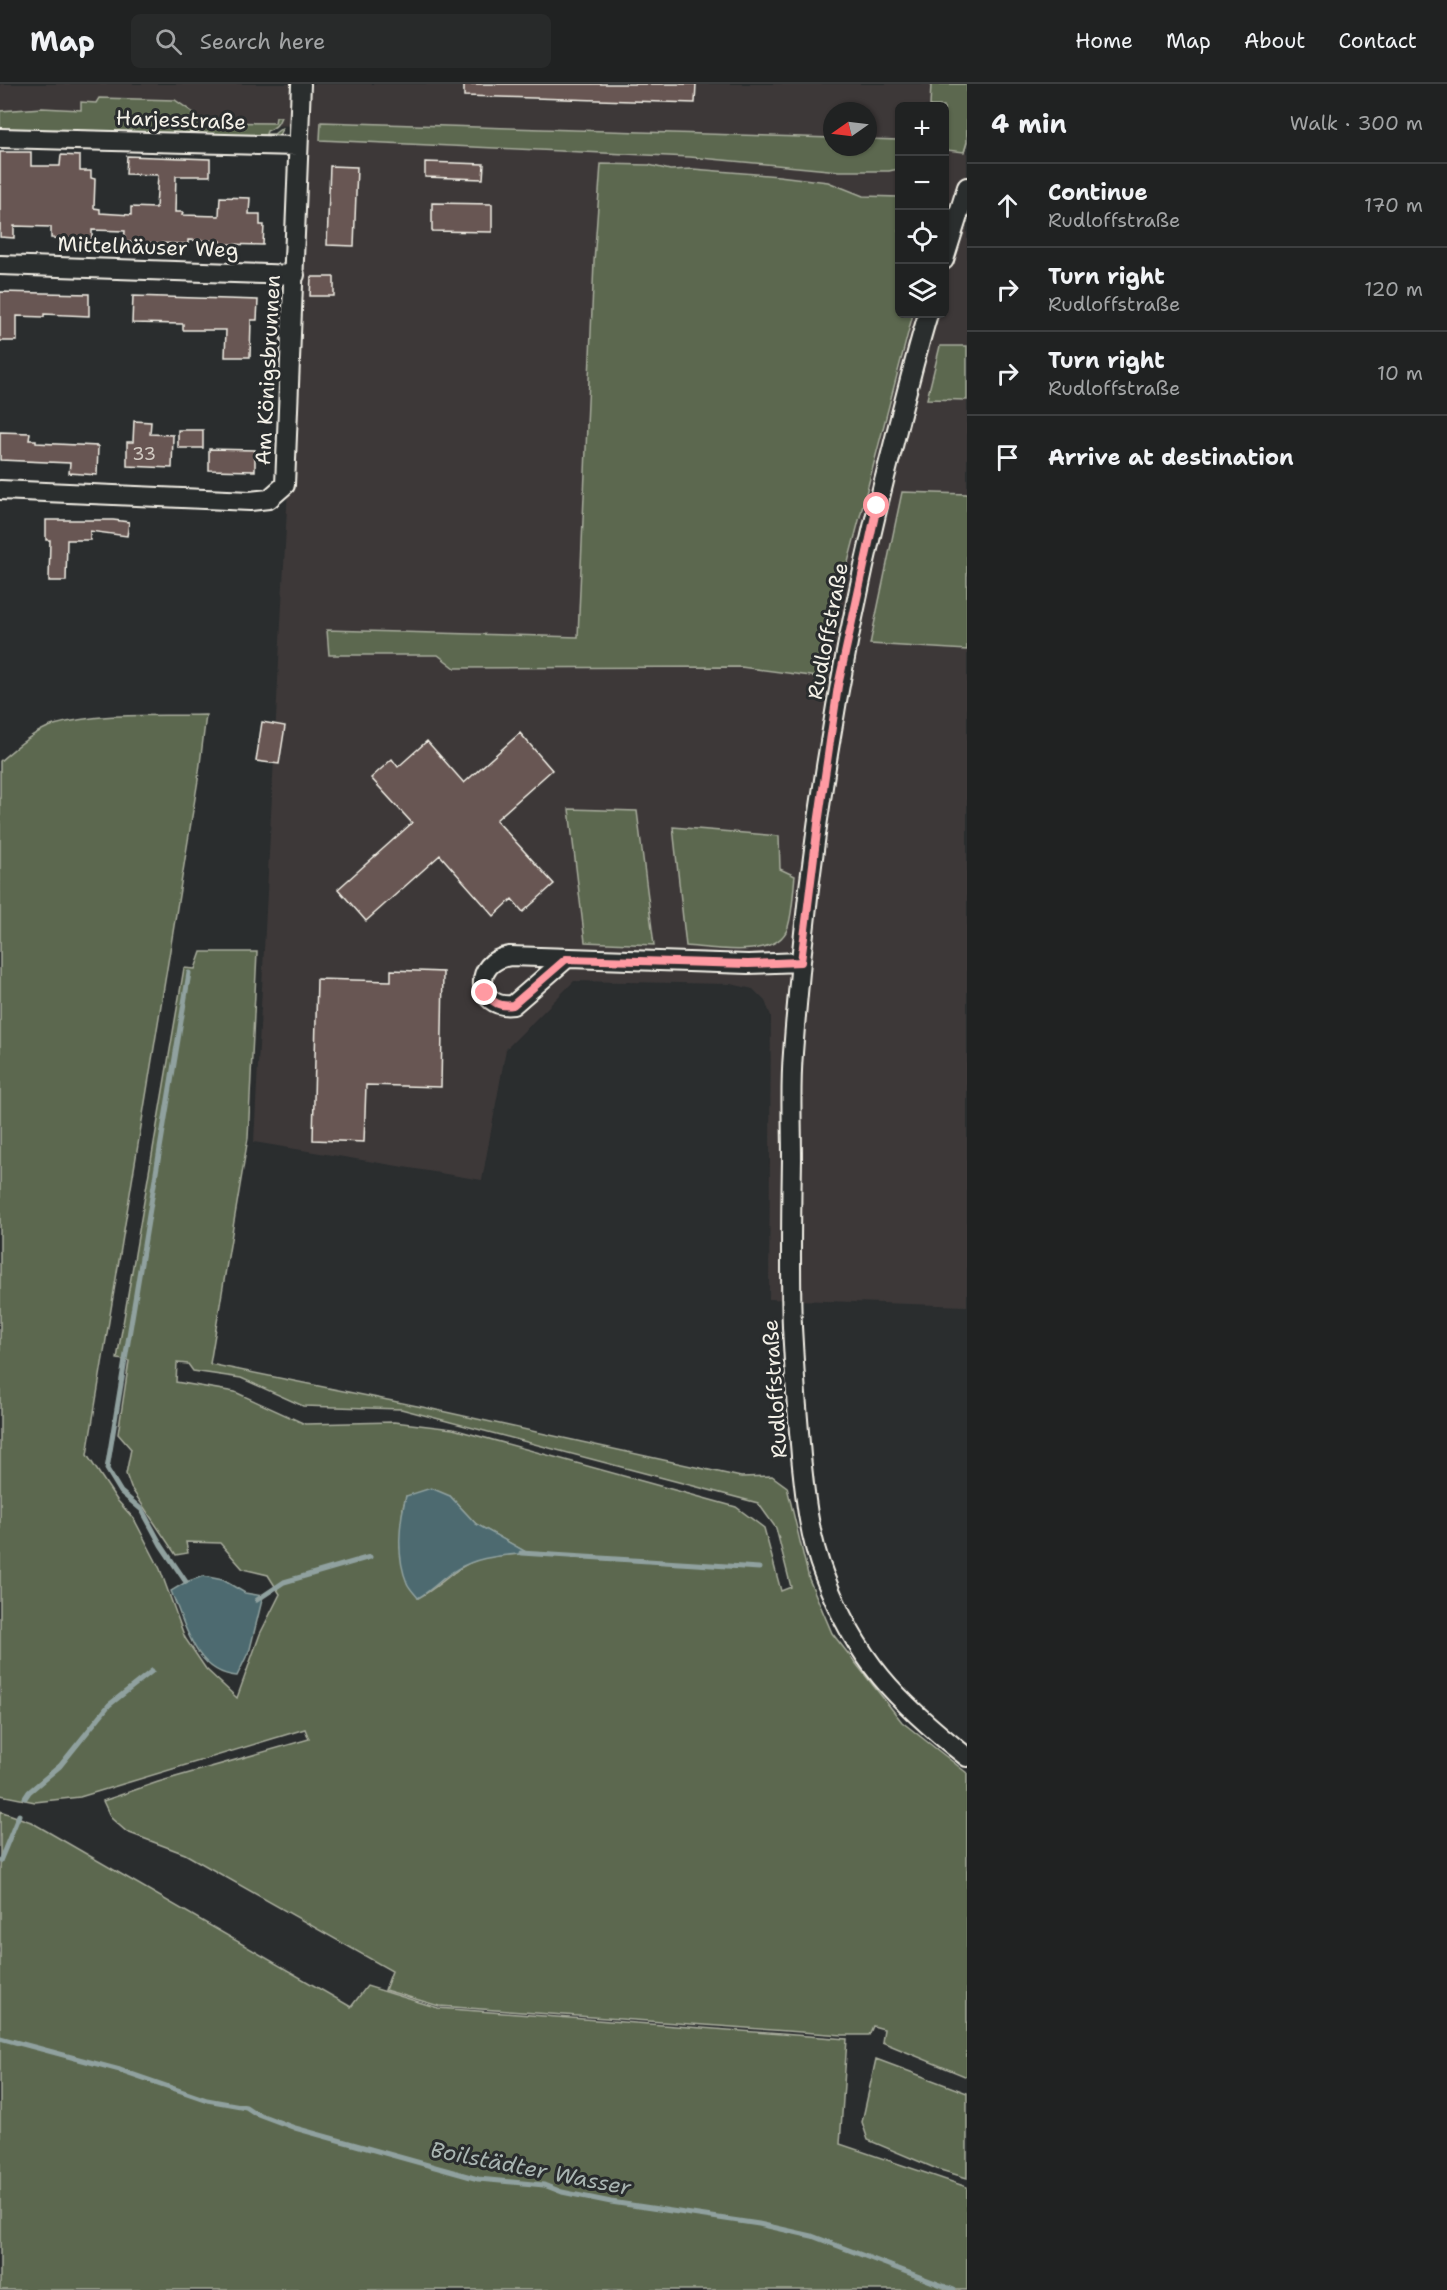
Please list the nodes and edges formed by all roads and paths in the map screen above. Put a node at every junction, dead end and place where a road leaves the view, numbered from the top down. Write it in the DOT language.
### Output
graph roads {
  1 [pos="301,84"];
  2 [pos="0,138"];
  3 [pos="298,146"];
  4 [pos="967,188"];
  5 [pos="949,247"];
  6 [pos="0,265"];
  7 [pos="295,275"];
  8 [pos="927,318"];
  9 [pos="0,490"];
  10 [pos="566,959"];
  11 [pos="801,962"];
  12 [pos="967,1757"];
  1 -- 3 [label="street"];
  2 -- 3 [label="street, Harjesstraße"];
  3 -- 7 [label="street, Am Königsbrunnen"];
  4 -- 5 [label="street"];
  6 -- 7 [label="street, Mittelhäuser Weg"];
  7 -- 9 [label="street, Am Königsbrunnen"];
  8 -- 11 [label="street, Rudloffstraße"];
  10 -- 11 [label="street"];
  11 -- 12 [label="street, Rudloffstraße"];
}
